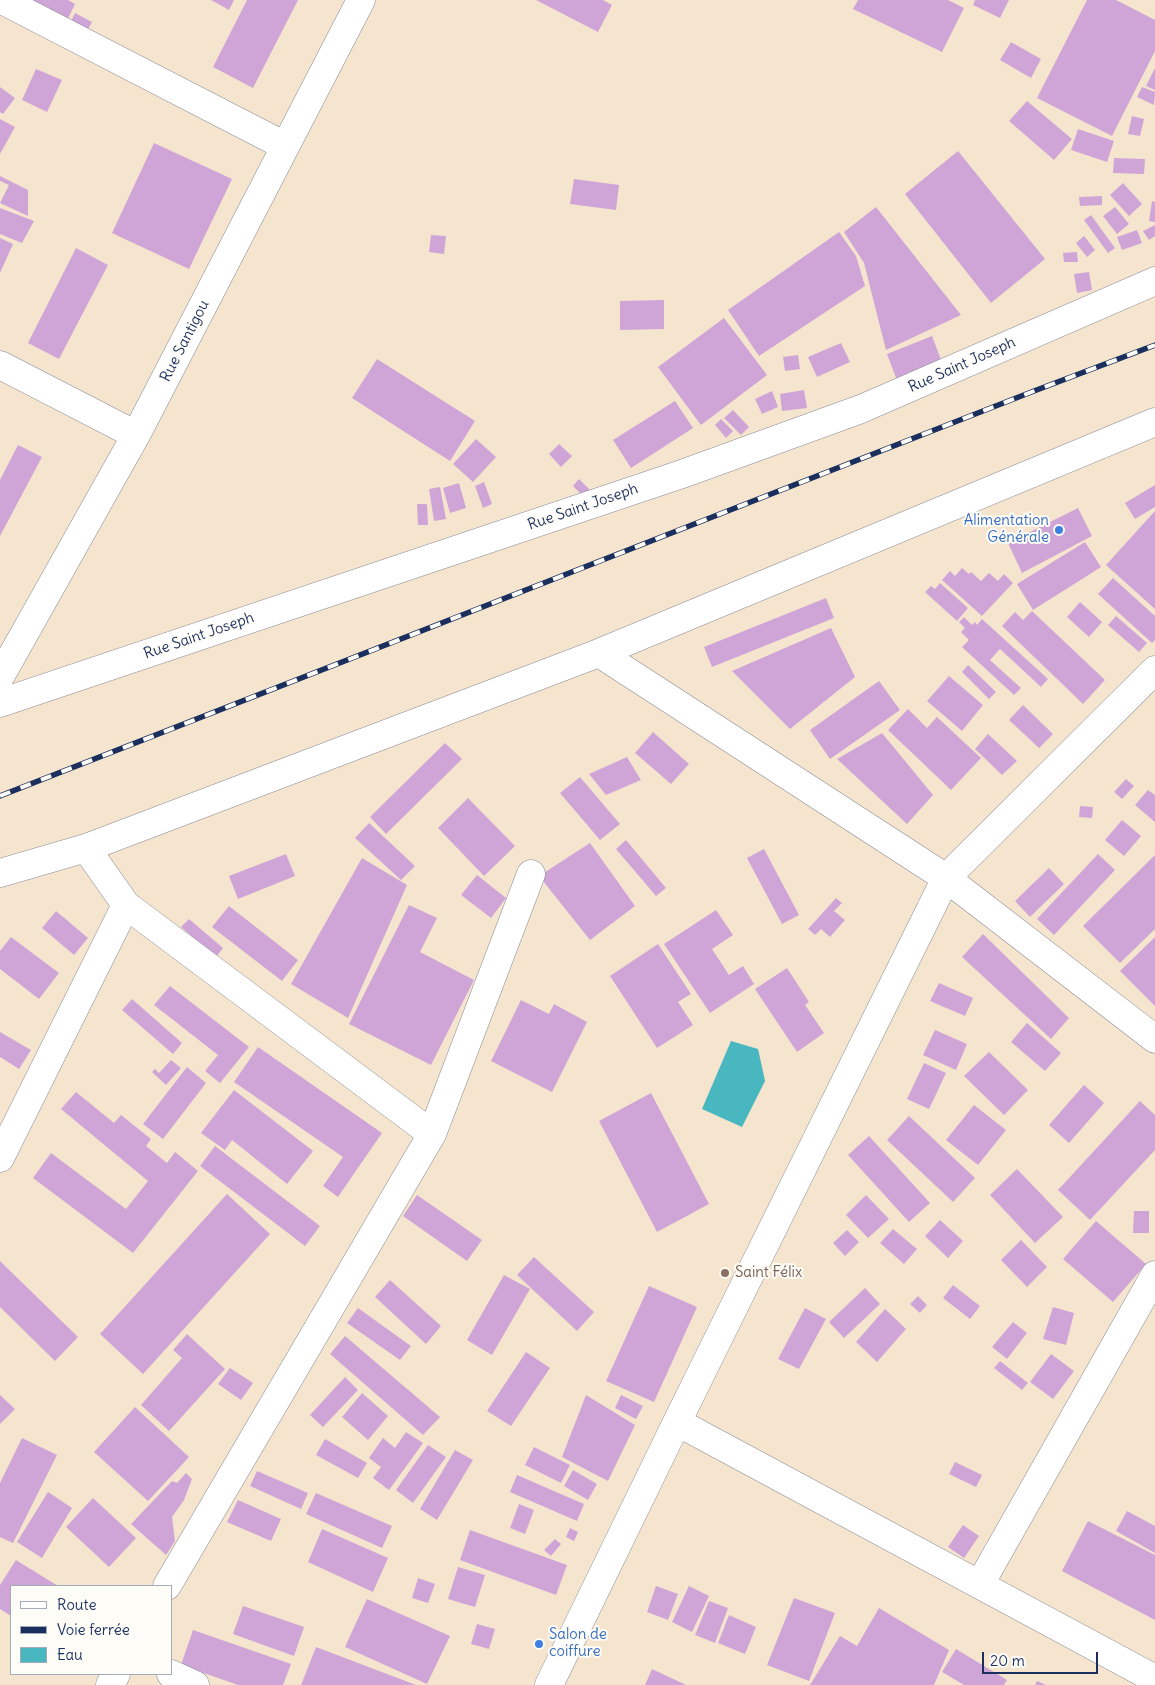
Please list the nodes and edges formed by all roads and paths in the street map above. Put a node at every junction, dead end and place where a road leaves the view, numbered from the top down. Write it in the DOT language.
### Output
graph roads {
  1 [pos="2,0"];
  2 [pos="361,0"];
  3 [pos="285,146"];
  4 [pos="1155,281"];
  5 [pos="0,365"];
  6 [pos="1155,422"];
  7 [pos="136,435"];
  8 [pos="598,654"];
  9 [pos="1155,670"];
  10 [pos="0,677"];
  11 [pos="0,703"];
  12 [pos="86,848"];
  13 [pos="0,873"];
  14 [pos="531,874"];
  15 [pos="946,878"];
  16 [pos="126,905"];
  17 [pos="1155,1039"];
  18 [pos="432,1134"];
  19 [pos="0,1158"];
  20 [pos="1155,1275"];
  21 [pos="677,1422"];
  22 [pos="980,1584"];
  23 [pos="168,1585"];
  24 [pos="172,1674"];
  25 [pos="1155,1679"];
  26 [pos="195,1685"];
  27 [pos="549,1685"];
  1 -- 3 [label="street"];
  2 -- 3 [label="street, Rue Santigou"];
  3 -- 7 [label="street, Rue Santigou"];
  4 -- 11 [label="street, Rue Saint Joseph"];
  5 -- 7 [label="street"];
  6 -- 8 [label="street"];
  7 -- 10 [label="street, Rue Santigou"];
  8 -- 12 [label="street"];
  8 -- 15 [label="street"];
  9 -- 15 [label="street"];
  12 -- 13 [label="street"];
  12 -- 16 [label="street"];
  14 -- 18 [label="street"];
  15 -- 17 [label="street"];
  15 -- 21 [label="street"];
  16 -- 18 [label="street"];
  16 -- 19 [label="street"];
  18 -- 23 [label="street"];
  20 -- 22 [label="street"];
  21 -- 22 [label="street"];
  21 -- 27 [label="street"];
  22 -- 25 [label="street"];
  24 -- 26 [label="street"];
}
